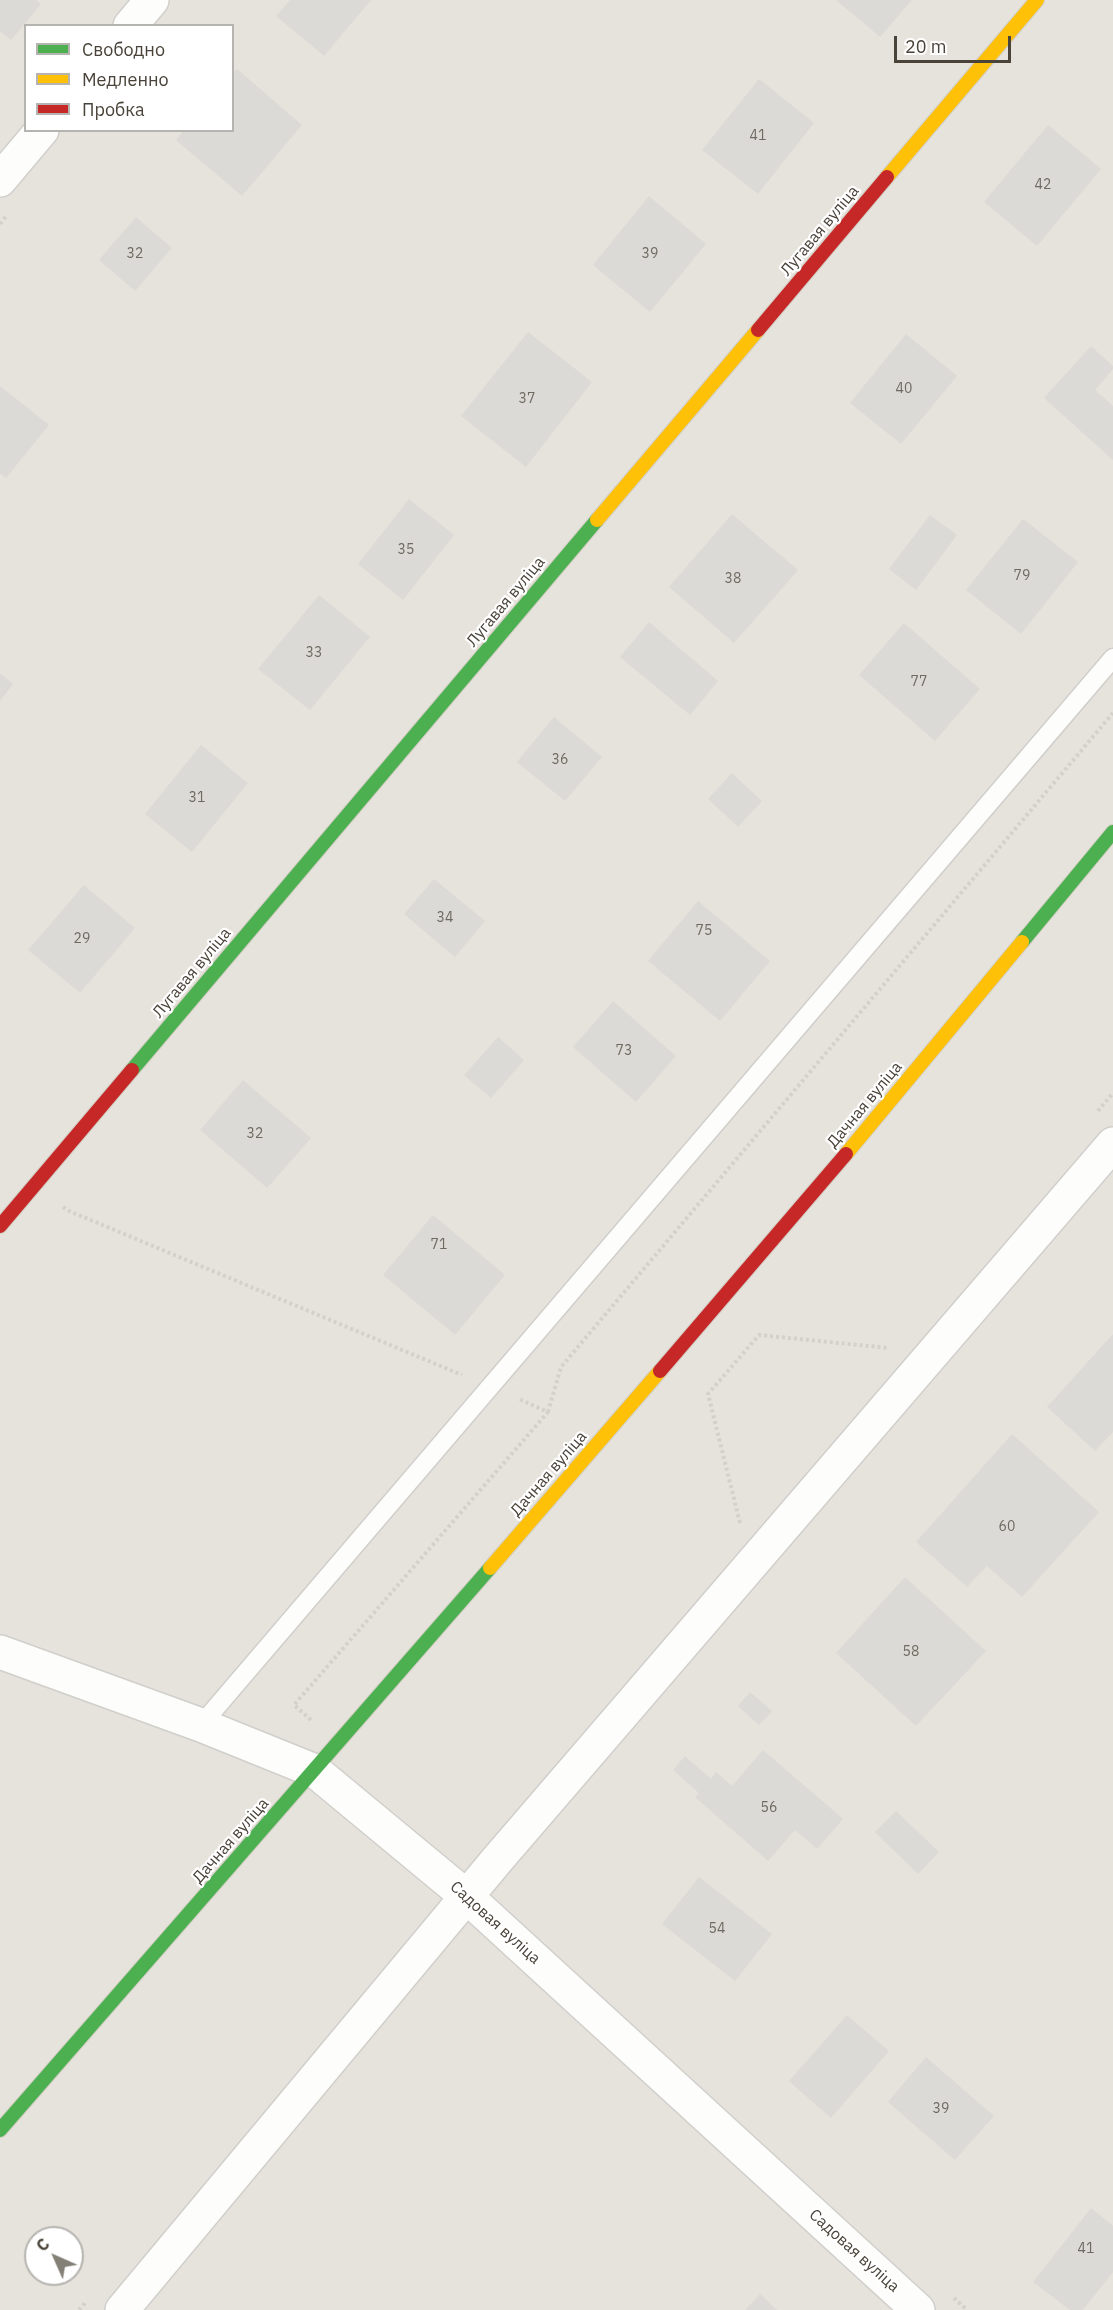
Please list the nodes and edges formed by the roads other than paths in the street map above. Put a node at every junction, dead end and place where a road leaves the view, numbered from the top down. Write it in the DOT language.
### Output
graph roads {
  1 [pos="152,0"];
  2 [pos="1038,0"];
  3 [pos="132,24"];
  4 [pos="40,132"];
  5 [pos="0,180"];
  6 [pos="1113,658"];
  7 [pos="1113,832"];
  8 [pos="1113,1144"];
  9 [pos="0,1226"];
  10 [pos="0,1652"];
  11 [pos="201,1725"];
  12 [pos="315,1771"];
  13 [pos="466,1896"];
  14 [pos="0,2130"];
  15 [pos="122,2310"];
  16 [pos="918,2310"];
  1 -- 3 [label="street"];
  2 -- 9 [label="street, Лугавая вуліца"];
  4 -- 5 [label="street"];
  6 -- 11 [label="lane"];
  7 -- 12 [label="street, Дачная вуліца"];
  8 -- 13 [label="street"];
  10 -- 11 [label="street, Садовая вуліца"];
  11 -- 12 [label="street, Садовая вуліца"];
  12 -- 13 [label="street, Садовая вуліца"];
  12 -- 14 [label="street, Дачная вуліца"];
  13 -- 15 [label="street"];
  13 -- 16 [label="street, Садовая вуліца"];
}
